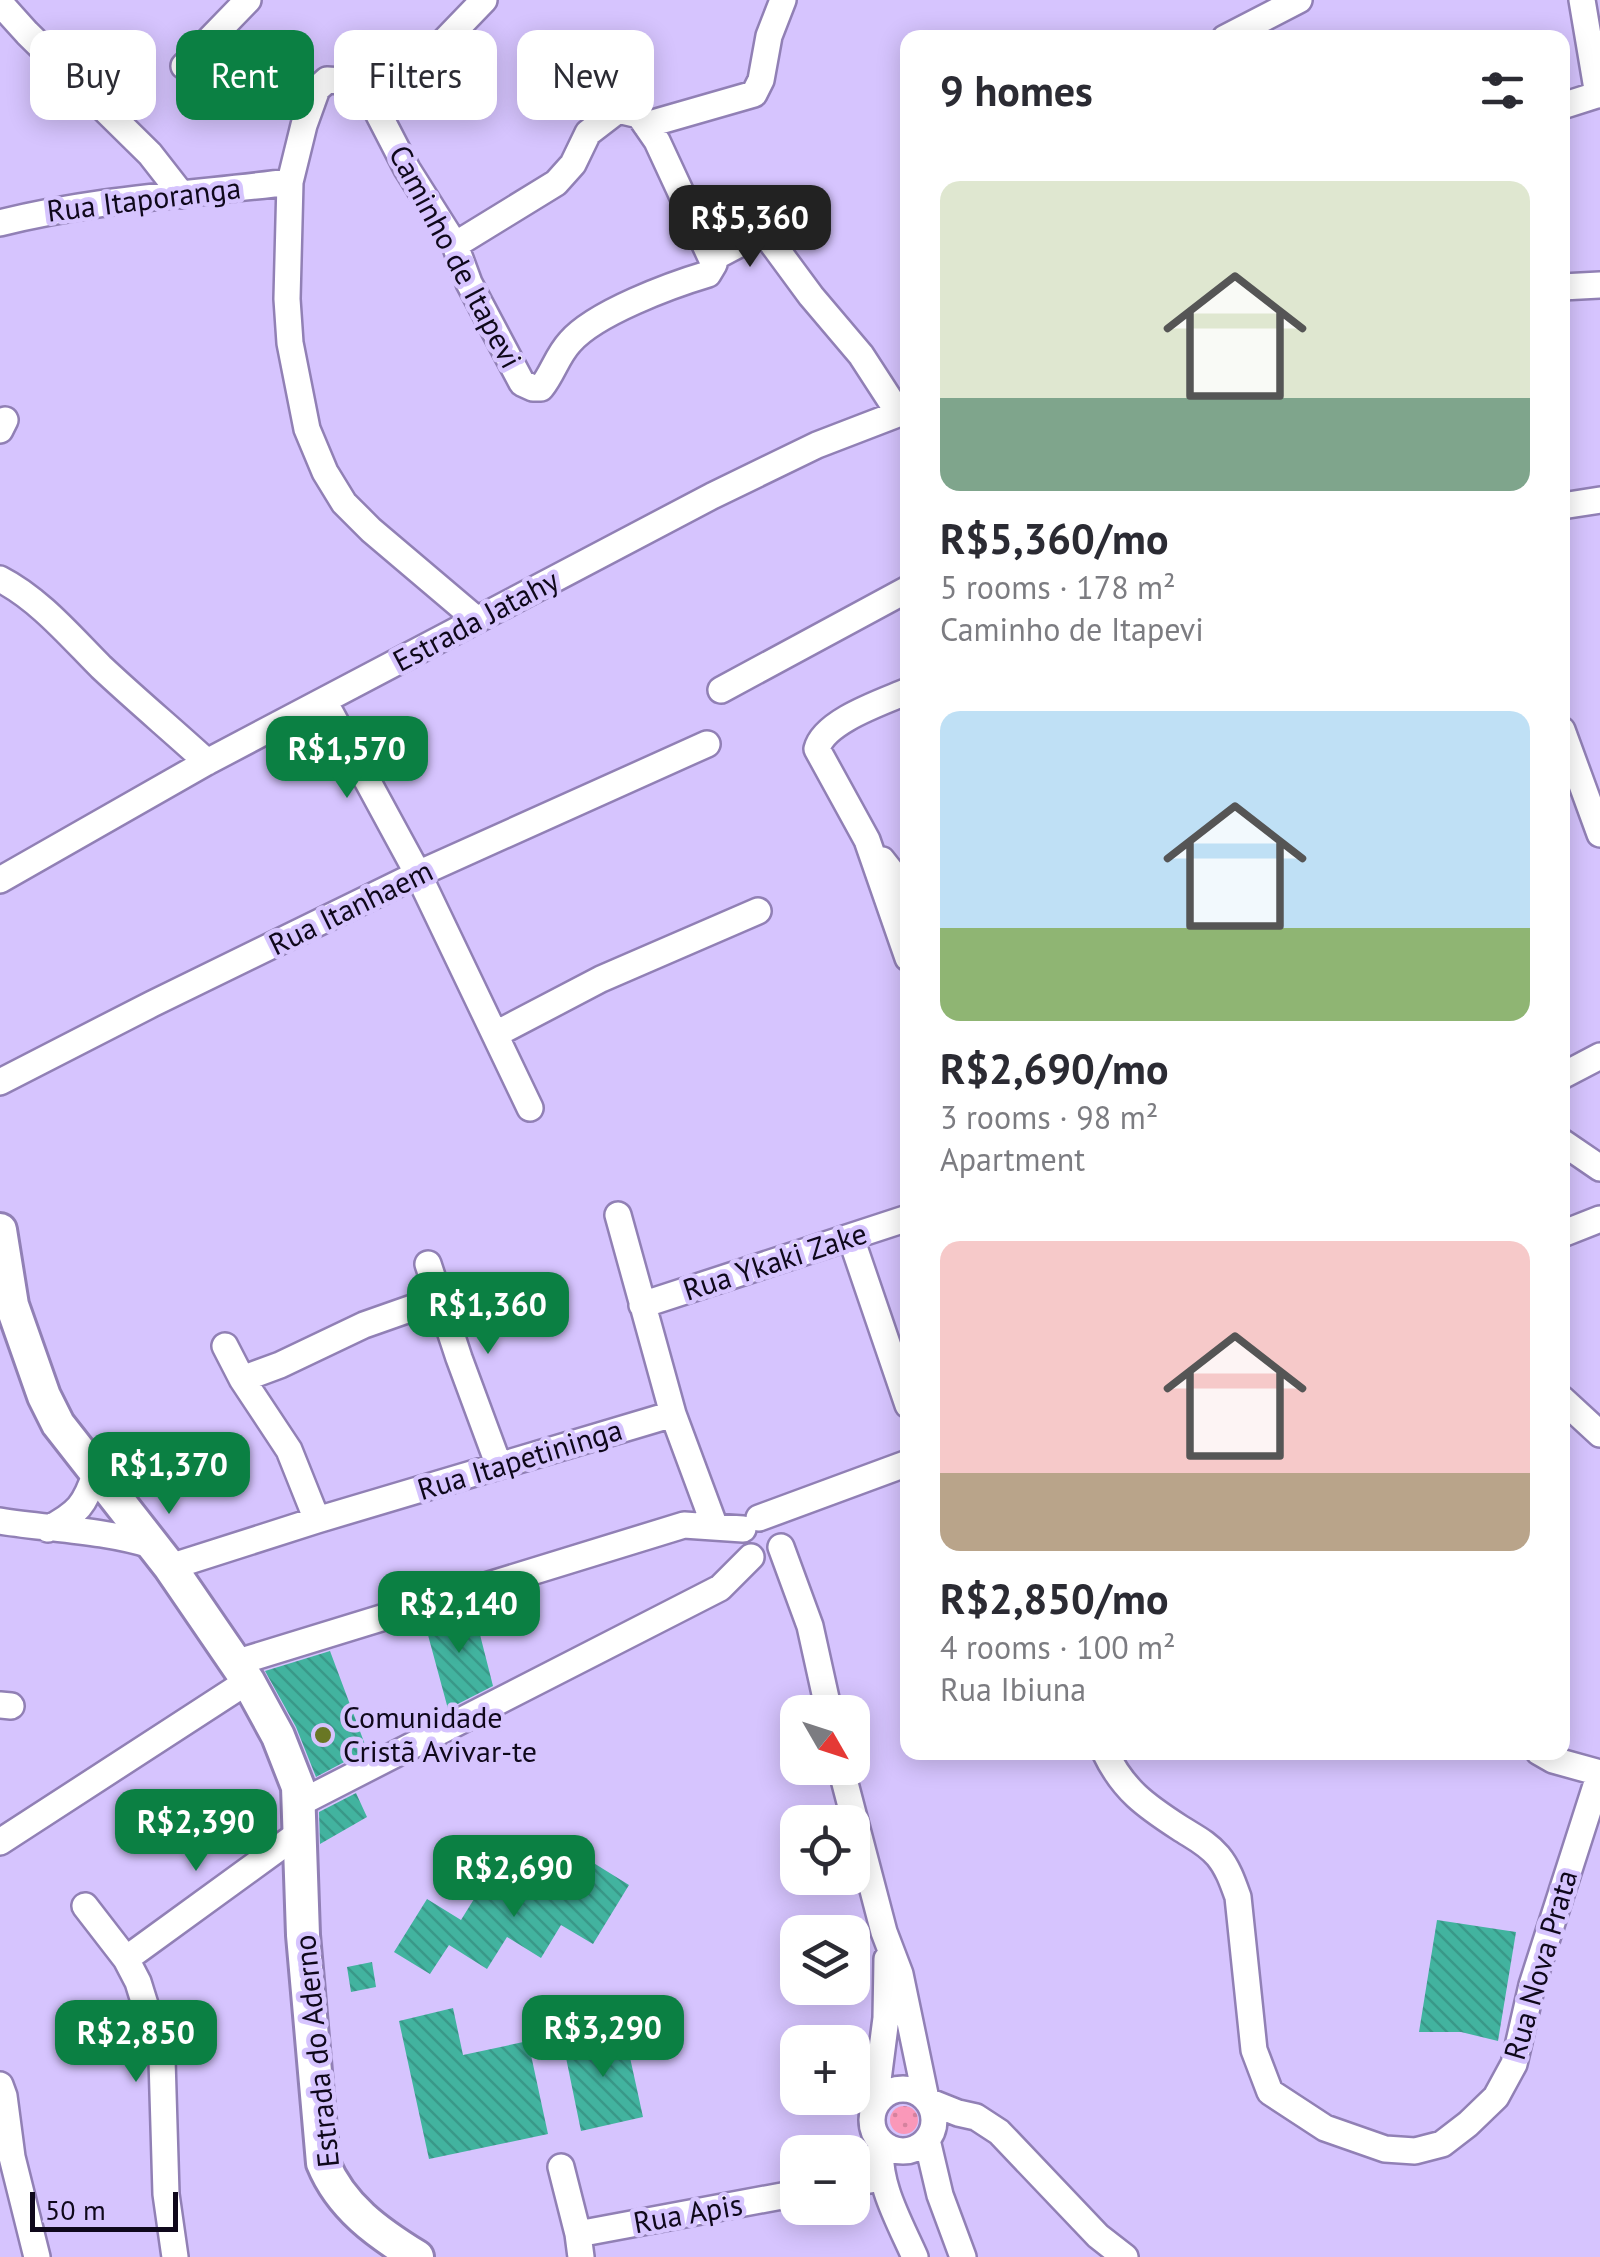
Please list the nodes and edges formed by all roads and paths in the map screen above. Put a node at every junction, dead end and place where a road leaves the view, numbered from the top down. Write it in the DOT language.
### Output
graph roads {
  1 [pos="248,0"];
  2 [pos="484,0"];
  3 [pos="783,0"];
  4 [pos="1299,0"];
  5 [pos="1582,0"];
  6 [pos="0,3"];
  7 [pos="219,30"];
  8 [pos="455,30"];
  9 [pos="1241,30"];
  10 [pos="334,80"];
  11 [pos="1599,95"];
  12 [pos="1570,104"];
  13 [pos="381,120"];
  14 [pos="646,125"];
  15 [pos="290,182"];
  16 [pos="182,195"];
  17 [pos="0,223"];
  18 [pos="455,245"];
  19 [pos="712,258"];
  20 [pos="1600,285"];
  21 [pos="1570,287"];
  22 [pos="900,407"];
  23 [pos="900,412"];
  24 [pos="1600,500"];
  25 [pos="1570,505"];
  26 [pos="0,579"];
  27 [pos="900,593"];
  28 [pos="476,620"];
  29 [pos="721,690"];
  30 [pos="900,695"];
  31 [pos="324,701"];
  32 [pos="707,744"];
  33 [pos="1570,752"];
  34 [pos="207,762"];
  35 [pos="1600,834"];
  36 [pos="867,840"];
  37 [pos="418,874"];
  38 [pos="0,880"];
  39 [pos="900,883"];
  40 [pos="758,911"];
  41 [pos="900,935"];
  42 [pos="496,1034"];
  43 [pos="1600,1056"];
  44 [pos="1570,1072"];
  45 [pos="0,1082"];
  46 [pos="530,1108"];
  47 [pos="1570,1147"];
  48 [pos="1600,1168"];
  49 [pos="618,1215"];
  50 [pos="1600,1219"];
  51 [pos="900,1221"];
  52 [pos="0,1230"];
  53 [pos="1570,1231"];
  54 [pos="850,1238"];
  55 [pos="428,1264"];
  56 [pos="438,1299"];
  57 [pos="642,1305"];
  58 [pos="225,1346"];
  59 [pos="242,1379"];
  60 [pos="900,1382"];
  61 [pos="1570,1406"];
  62 [pos="673,1414"];
  63 [pos="1600,1434"];
  64 [pos="499,1466"];
  65 [pos="900,1467"];
  66 [pos="96,1472"];
  67 [pos="0,1520"];
  68 [pos="317,1520"];
  69 [pos="751,1524"];
  70 [pos="715,1528"];
  71 [pos="48,1529"];
  72 [pos="781,1547"];
  73 [pos="160,1556"];
  74 [pos="751,1557"];
  75 [pos="241,1672"];
  76 [pos="825,1695"];
  77 [pos="1109,1760"];
  78 [pos="1553,1760"];
  79 [pos="1600,1773"];
  80 [pos="845,1785"];
  81 [pos="299,1819"];
  82 [pos="0,1842"];
  83 [pos="85,1906"];
  84 [pos="887,1944"];
  85 [pos="126,1959"];
  86 [pos="0,2085"];
  87 [pos="880,2098"];
  88 [pos="927,2100"];
  89 [pos="958,2113"];
  90 [pos="929,2136"];
  91 [pos="881,2142"];
  92 [pos="561,2167"];
  93 [pos="882,2178"];
  94 [pos="870,2180"];
  95 [pos="780,2199"];
  96 [pos="578,2250"];
  97 [pos="37,2257"];
  98 [pos="175,2257"];
  99 [pos="417,2257"];
  100 [pos="914,2257"];
  101 [pos="963,2257"];
  102 [pos="1125,2257"];
  1 -- 7 [label="street"];
  2 -- 8 [label="street"];
  3 -- 14 [label="street"];
  4 -- 9 [label="street"];
  5 -- 11 [label="street"];
  6 -- 16 [label="street"];
  10 -- 15 [label="street, Caminho de Itapevi"];
  11 -- 12 [label="street"];
  13 -- 18 [label="street, Caminho de Itapevi"];
  14 -- 18 [label="street"];
  14 -- 19 [label="street"];
  15 -- 16 [label="street, Rua Itaporanga"];
  15 -- 28 [label="street"];
  16 -- 17 [label="street, Rua Itaporanga"];
  18 -- 19 [label="street, Caminho de Itapevi"];
  19 -- 22 [label="street, Caminho de Itapevi"];
  20 -- 21 [label="street"];
  23 -- 28 [label="street, Estrada Jatahy"];
  24 -- 25 [label="street"];
  26 -- 34 [label="street"];
  27 -- 29 [label="street"];
  28 -- 31 [label="street, Estrada Jatahy"];
  30 -- 36 [label="street"];
  31 -- 34 [label="street, Estrada Jatahy"];
  31 -- 37 [label="street"];
  32 -- 37 [label="street, Rua Itanhaem"];
  33 -- 35 [label="street"];
  34 -- 38 [label="street, Estrada Jatahy"];
  36 -- 39 [label="street"];
  36 -- 41 [label="street"];
  37 -- 42 [label="street"];
  37 -- 45 [label="street, Rua Itanhaem"];
  40 -- 42 [label="street"];
  42 -- 46 [label="street"];
  43 -- 44 [label="street"];
  47 -- 48 [label="street"];
  49 -- 57 [label="street"];
  50 -- 53 [label="street"];
  51 -- 54 [label="street, Rua Ykaki Zake"];
  52 -- 66 [label="main road, Estrada do Aderno"];
  54 -- 57 [label="street, Rua Ykaki Zake"];
  54 -- 60 [label="street"];
  55 -- 56 [label="street"];
  56 -- 59 [label="street"];
  56 -- 64 [label="street"];
  57 -- 62 [label="street"];
  58 -- 59 [label="street"];
  59 -- 68 [label="street"];
  61 -- 63 [label="street"];
  62 -- 64 [label="street, Rua Itapetininga"];
  62 -- 70 [label="street"];
  64 -- 68 [label="street, Rua Itapetininga"];
  65 -- 69 [label="street"];
  66 -- 71 [label="street"];
  66 -- 73 [label="main road, Estrada do Aderno"];
  67 -- 71 [label="street"];
  68 -- 73 [label="street, Rua Itapetininga"];
  69 -- 70 [label="street"];
  69 -- 72 [label="street"];
  69 -- 74 [label="street"];
  70 -- 75 [label="street"];
  71 -- 73 [label="street"];
  72 -- 74 [label="street"];
  72 -- 76 [label="street"];
  73 -- 75 [label="main road, Estrada do Aderno"];
  74 -- 81 [label="street"];
  75 -- 81 [label="main road, Estrada do Aderno"];
  75 -- 82 [label="street"];
  77 -- 79 [label="street, Rua Nova Prata"];
  78 -- 79 [label="street"];
  80 -- 84 [label="street"];
  81 -- 85 [label="street"];
  81 -- 99 [label="main road, Estrada do Aderno"];
  83 -- 85 [label="street"];
  84 -- 87 [label="street"];
  84 -- 88 [label="street"];
  85 -- 98 [label="street"];
  86 -- 97 [label="street"];
  87 -- 88 [label="street"];
  87 -- 91 [label="street"];
  88 -- 89 [label="street"];
  88 -- 90 [label="street"];
  89 -- 90 [label="street"];
  89 -- 102 [label="street"];
  90 -- 91 [label="street"];
  90 -- 101 [label="street"];
  91 -- 93 [label="street"];
  92 -- 96 [label="street"];
  93 -- 94 [label="street"];
  93 -- 100 [label="street"];
  95 -- 96 [label="street, Rua Apis"];
}
